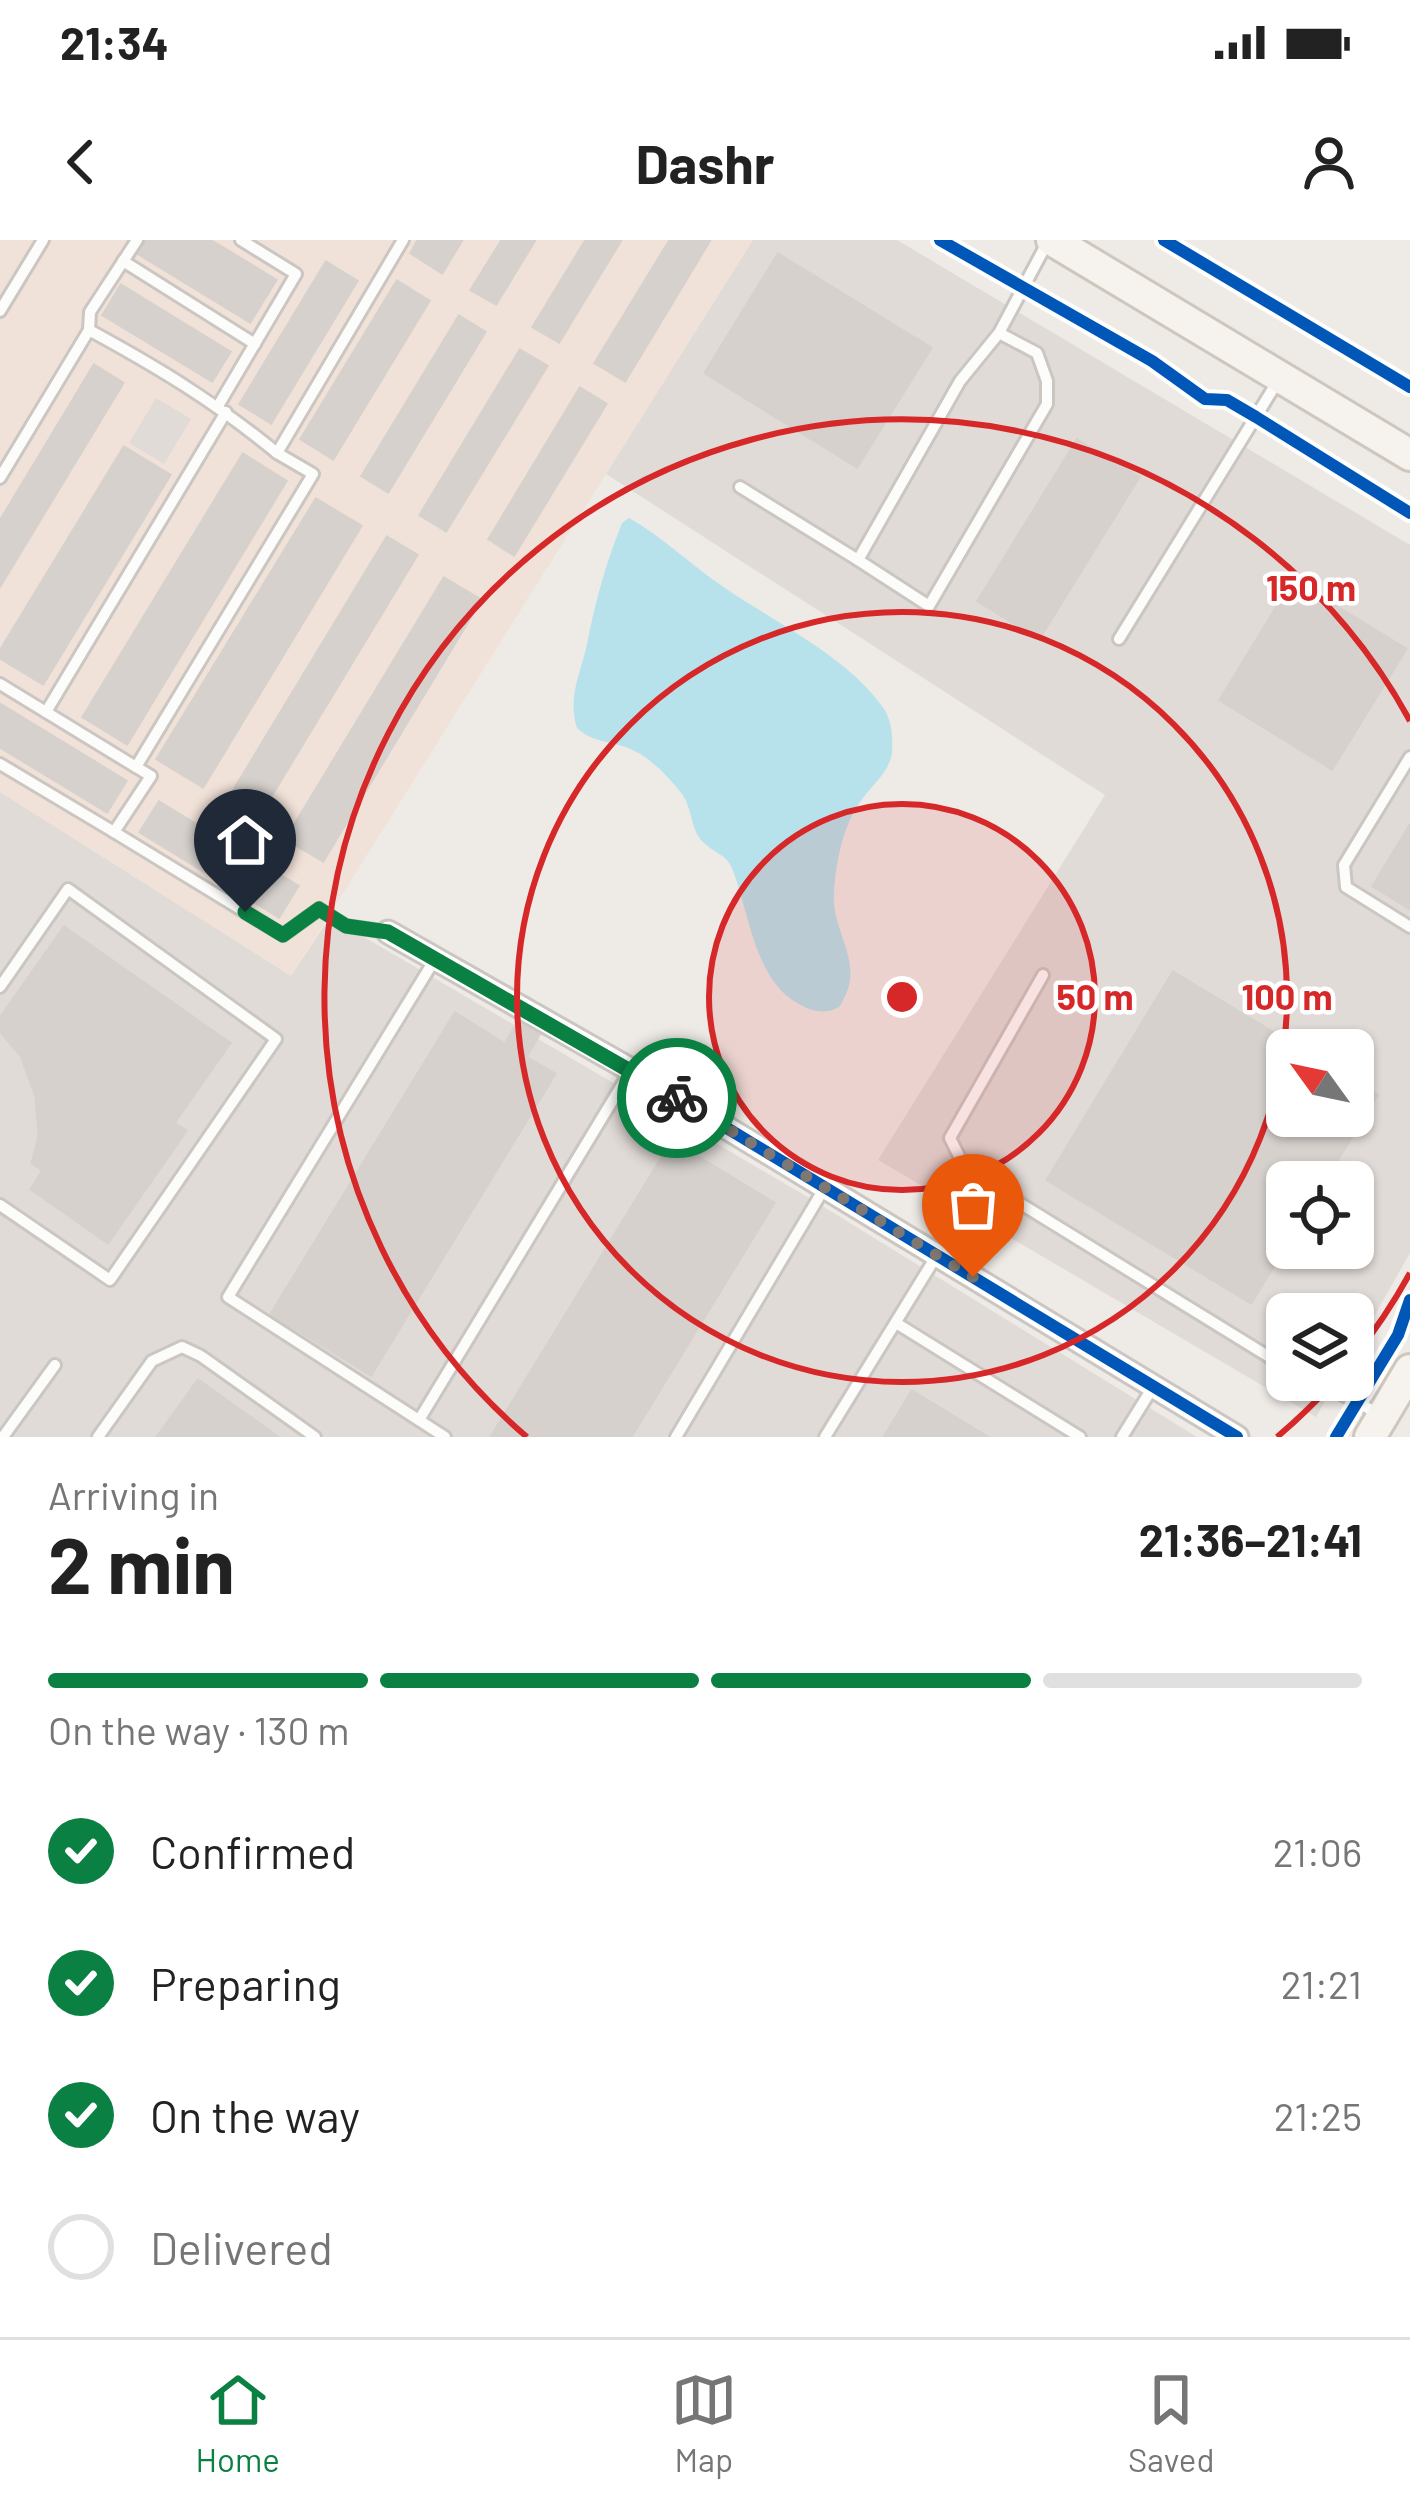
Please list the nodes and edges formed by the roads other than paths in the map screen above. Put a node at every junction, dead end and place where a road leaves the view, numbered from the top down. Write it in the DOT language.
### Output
graph roads {
  1 [pos="43,240"];
  2 [pos="136,240"];
  3 [pos="241,240"];
  4 [pos="403,240"];
  5 [pos="1061,243"];
  6 [pos="123,261"];
  7 [pos="0,311"];
  8 [pos="89,330"];
  9 [pos="999,333"];
  10 [pos="255,344"];
  11 [pos="1281,376"];
  12 [pos="222,409"];
  13 [pos="277,453"];
  14 [pos="1410,455"];
  15 [pos="0,478"];
  16 [pos="740,488"];
  17 [pos="858,560"];
  18 [pos="1119,639"];
  19 [pos="0,684"];
  20 [pos="46,712"];
  21 [pos="1410,758"];
  22 [pos="0,764"];
  23 [pos="136,767"];
  24 [pos="114,832"];
  25 [pos="1410,927"];
  26 [pos="388,932"];
  27 [pos="435,959"];
  28 [pos="1042,975"];
  29 [pos="0,987"];
  30 [pos="631,1070"];
  31 [pos="825,1187"];
  32 [pos="0,1205"];
  33 [pos="937,1255"];
  34 [pos="896,1323"];
  35 [pos="1266,1354"];
  36 [pos="55,1365"];
  37 [pos="1410,1370"];
  38 [pos="1153,1387"];
  39 [pos="1356,1401"];
  40 [pos="419,1420"];
  41 [pos="1376,1427"];
  42 [pos="3,1437"];
  43 [pos="98,1437"];
  44 [pos="315,1437"];
  45 [pos="445,1437"];
  46 [pos="676,1437"];
  47 [pos="825,1437"];
  48 [pos="1080,1437"];
  49 [pos="1122,1437"];
  50 [pos="1237,1437"];
  1 -- 7 [label="lane"];
  2 -- 6 [label="lane"];
  3 -- 10 [label="lane"];
  4 -- 13 [label="lane"];
  5 -- 9 [label="lane"];
  5 -- 11 [label="main road"];
  6 -- 8 [label="lane"];
  6 -- 10 [label="lane"];
  8 -- 12 [label="lane"];
  8 -- 15 [label="lane"];
  9 -- 17 [label="lane"];
  9 -- 17 [label="lane"];
  10 -- 12 [label="lane"];
  11 -- 14 [label="main road"];
  11 -- 18 [label="lane"];
  12 -- 13 [label="lane"];
  12 -- 20 [label="lane"];
  13 -- 23 [label="lane"];
  16 -- 17 [label="lane"];
  19 -- 20 [label="lane"];
  20 -- 23 [label="lane"];
  21 -- 25 [label="lane"];
  22 -- 24 [label="lane"];
  23 -- 24 [label="lane"];
  24 -- 26 [label="lane"];
  26 -- 27 [label="street"];
  27 -- 30 [label="street"];
  27 -- 40 [label="lane"];
  28 -- 35 [label="lane"];
  29 -- 32 [label="lane"];
  30 -- 31 [label="street"];
  30 -- 40 [label="lane"];
  31 -- 33 [label="street"];
  31 -- 46 [label="lane"];
  33 -- 34 [label="lane"];
  33 -- 38 [label="street"];
  34 -- 47 [label="lane"];
  34 -- 48 [label="lane"];
  36 -- 42 [label="lane"];
  37 -- 41 [label="main road"];
  38 -- 49 [label="lane"];
  38 -- 50 [label="street"];
  39 -- 41 [label="lane"];
  40 -- 45 [label="lane"];
  43 -- 44 [label="lane"];
}
